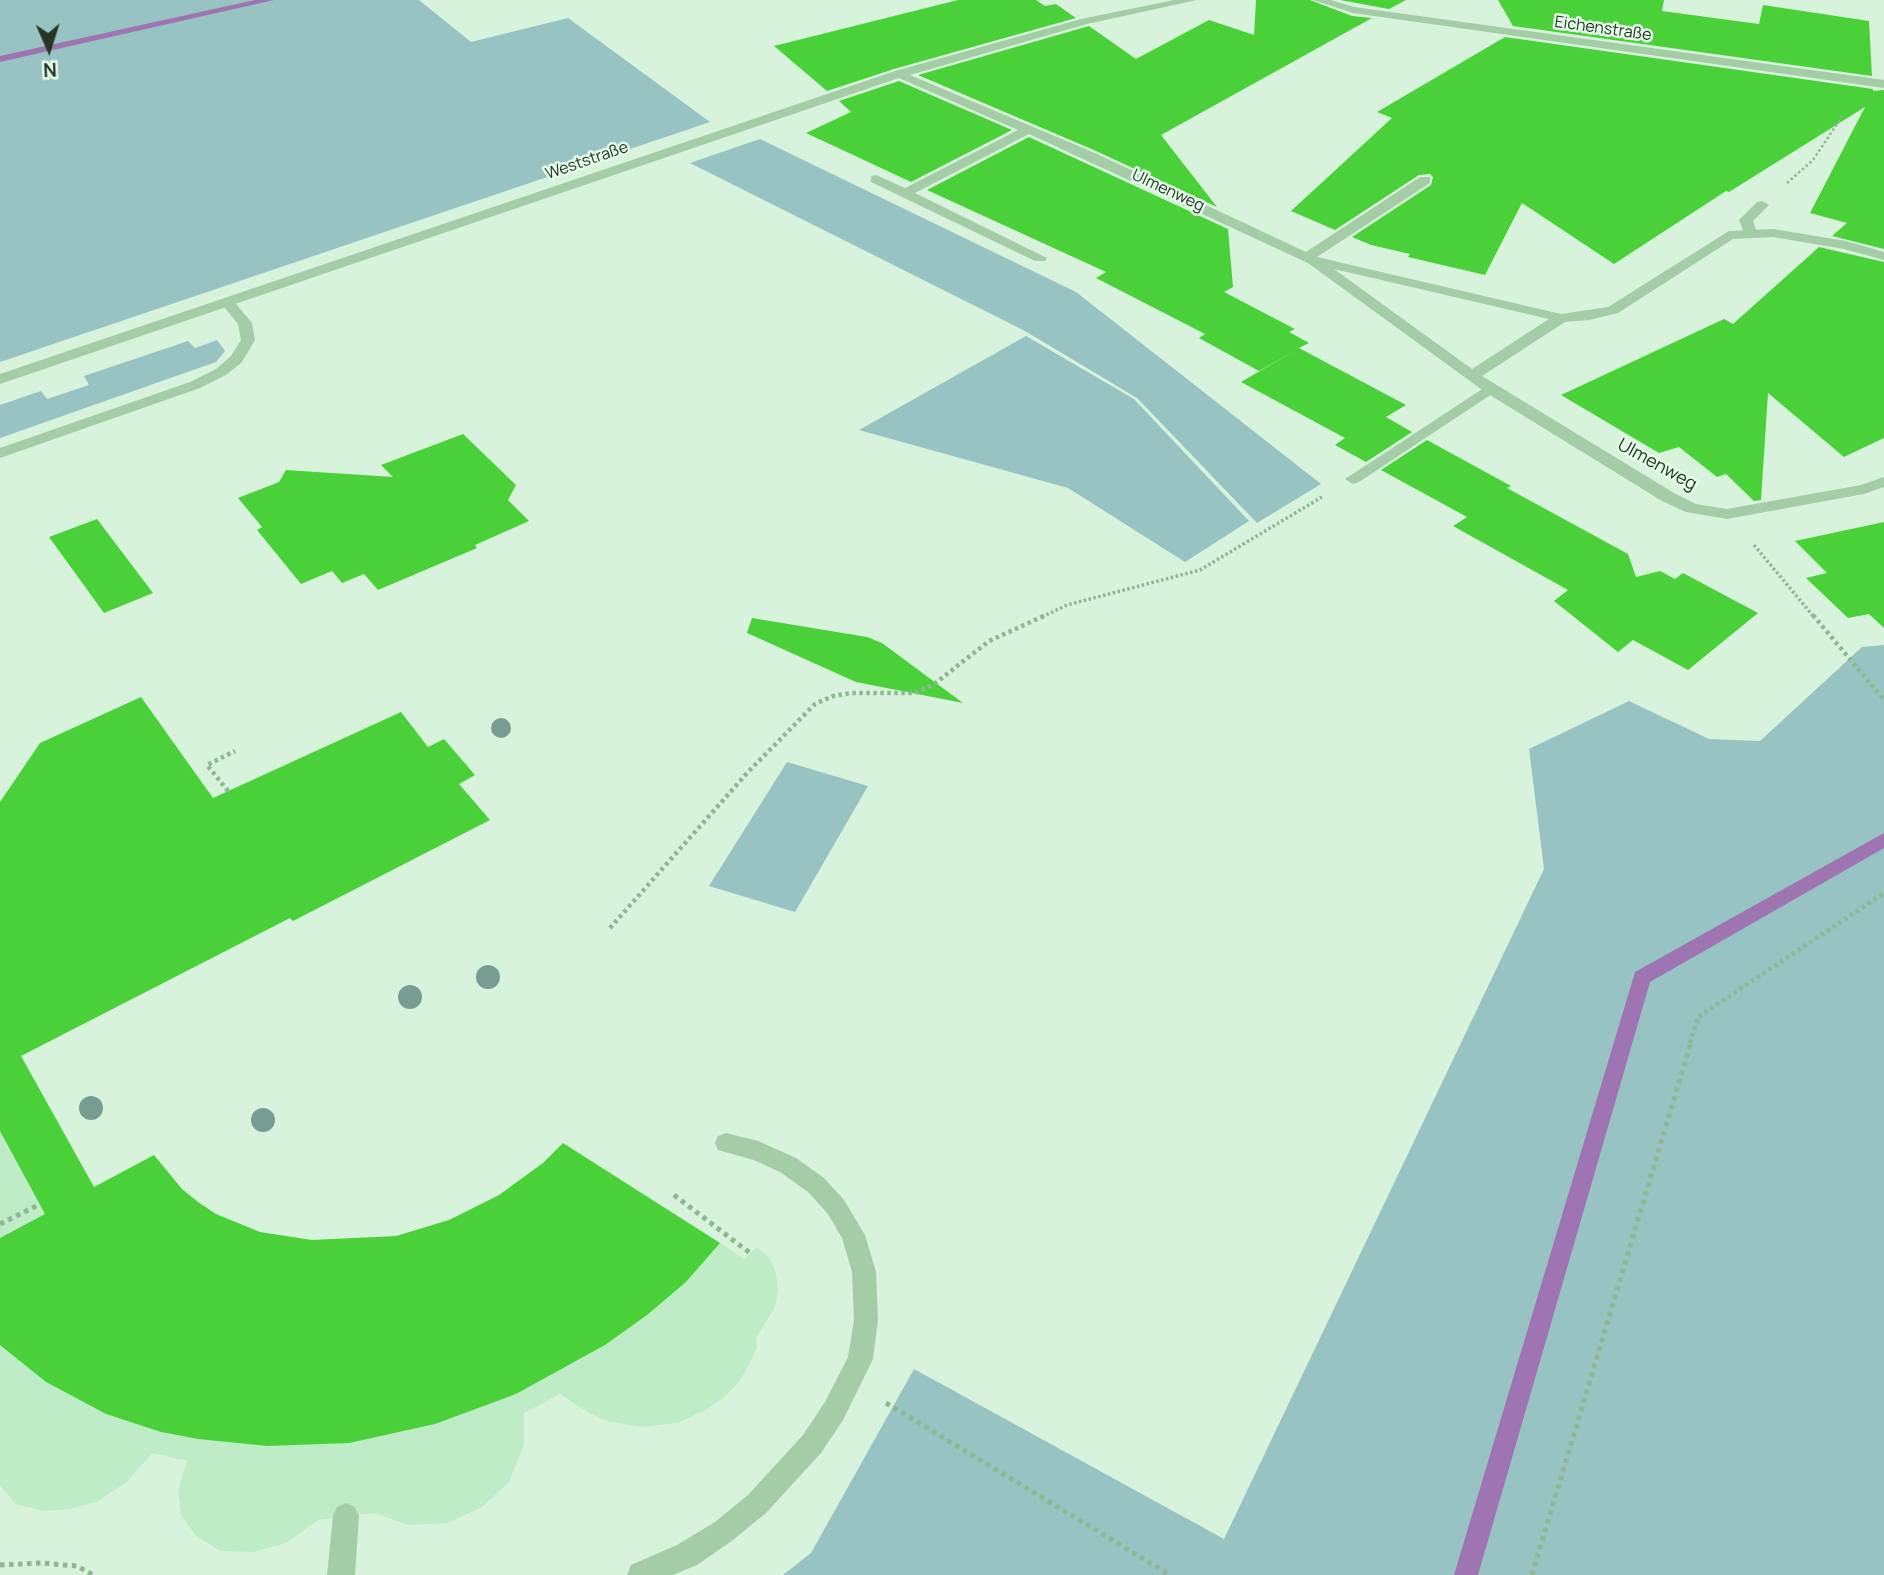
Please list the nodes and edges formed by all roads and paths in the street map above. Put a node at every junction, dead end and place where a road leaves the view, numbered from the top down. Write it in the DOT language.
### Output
graph roads {
  1 [pos="1191,0"];
  2 [pos="1319,0"];
  3 [pos="899,74"];
  4 [pos="1865,82"];
  5 [pos="1884,85"];
  6 [pos="1027,130"];
  7 [pos="876,179"];
  8 [pos="1425,180"];
  9 [pos="905,193"];
  10 [pos="1762,205"];
  11 [pos="1750,232"];
  12 [pos="1884,256"];
  13 [pos="1040,258"];
  14 [pos="1310,258"];
  15 [pos="227,302"];
  16 [pos="1561,318"];
  17 [pos="1472,376"];
  18 [pos="0,379"];
  19 [pos="1490,389"];
  20 [pos="0,453"];
  21 [pos="1353,479"];
  22 [pos="1884,482"];
  23 [pos="1727,514"];
  24 [pos="1884,700"];
  25 [pos="235,751"];
  26 [pos="228,791"];
  27 [pos="1884,893"];
  28 [pos="610,928"];
  29 [pos="726,1143"];
  30 [pos="674,1195"];
  31 [pos="40,1203"];
  32 [pos="0,1224"];
  33 [pos="750,1254"];
  34 [pos="848,1382"];
  35 [pos="346,1516"];
  36 [pos="0,1565"];
  37 [pos="93,1575"];
  38 [pos="341,1575"];
  39 [pos="641,1575"];
  40 [pos="1170,1575"];
  41 [pos="1532,1575"];
  1 -- 3 [label="street, Weststraße"];
  2 -- 4 [label="street, Eichenstraße"];
  3 -- 6 [label="street, Ulmenweg"];
  3 -- 15 [label="street, Weststraße"];
  4 -- 5 [label="street, Eichenstraße"];
  4 -- 10 [label="path"];
  6 -- 9 [label="street"];
  6 -- 14 [label="street, Ulmenweg"];
  7 -- 9 [label="street"];
  8 -- 14 [label="street"];
  9 -- 13 [label="street"];
  10 -- 11 [label="street"];
  11 -- 12 [label="street, Ulmenweg"];
  11 -- 16 [label="street, Ulmenweg"];
  14 -- 16 [label="street, Ulmenweg"];
  14 -- 17 [label="street, Ulmenweg"];
  15 -- 18 [label="street, Weststraße"];
  15 -- 20 [label="street"];
  16 -- 17 [label="street, Ulmenweg"];
  17 -- 19 [label="street, Ulmenweg"];
  19 -- 21 [label="street"];
  19 -- 23 [label="street, Ulmenweg"];
  21 -- 28 [label="path"];
  22 -- 23 [label="street, Ulmenweg"];
  23 -- 24 [label="path"];
  25 -- 26 [label="path"];
  27 -- 41 [label="path"];
  29 -- 34 [label="street"];
  30 -- 33 [label="path"];
  31 -- 32 [label="path"];
  34 -- 39 [label="street"];
  34 -- 40 [label="path"];
  35 -- 38 [label="street"];
  36 -- 37 [label="path"];
}
